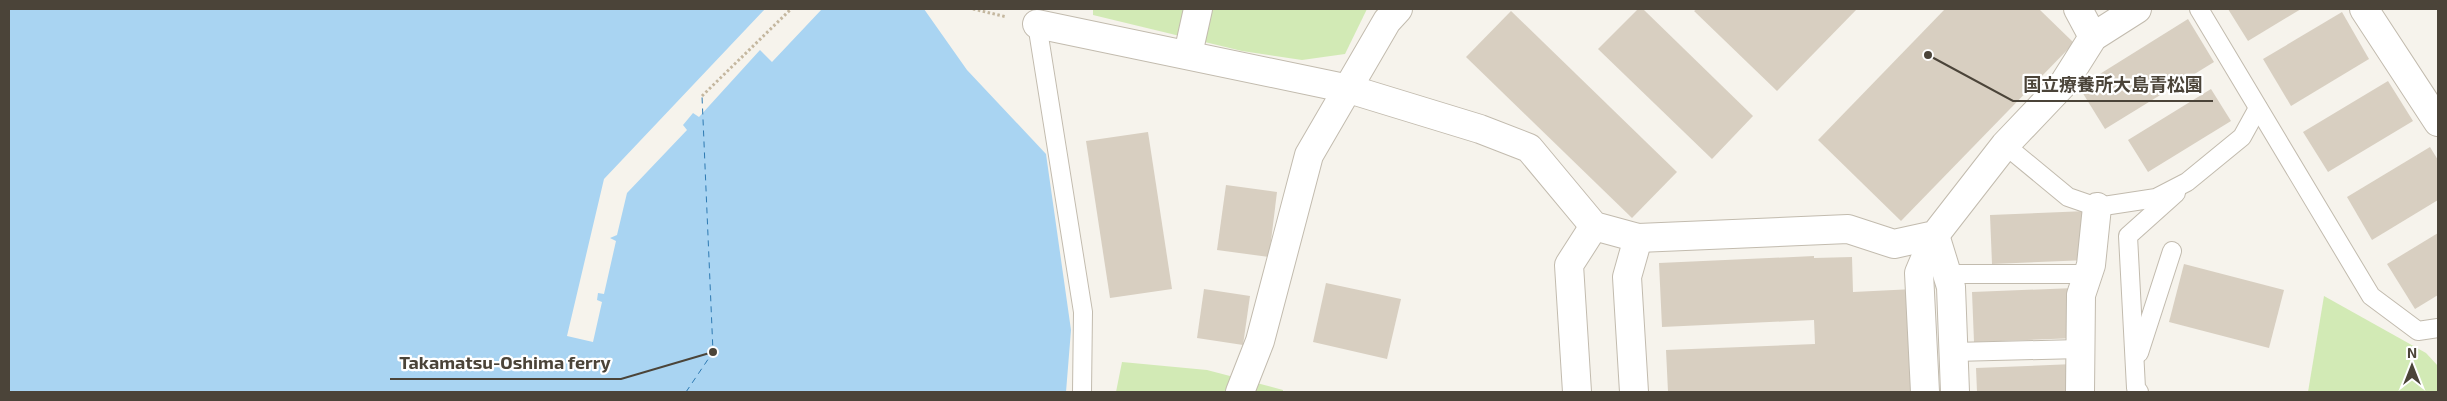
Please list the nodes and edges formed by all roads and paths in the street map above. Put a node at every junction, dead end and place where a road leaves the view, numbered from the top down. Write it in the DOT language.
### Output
graph roads {
  1 [pos="791,9"];
  2 [pos="1198,9"];
  3 [pos="1398,9"];
  4 [pos="2078,9"];
  5 [pos="2137,9"];
  6 [pos="2199,9"];
  7 [pos="2364,9"];
  8 [pos="1037,24"];
  9 [pos="2093,36"];
  10 [pos="1188,54"];
  11 [pos="1349,89"];
  12 [pos="702,96"];
  13 [pos="2258,108"];
  14 [pos="2438,122"];
  15 [pos="2005,146"];
  16 [pos="2187,182"];
  17 [pos="2096,208"];
  18 [pos="1594,226"];
  19 [pos="1935,235"];
  20 [pos="1638,238"];
  21 [pos="2172,251"];
  22 [pos="1947,274"];
  23 [pos="2088,274"];
  24 [pos="2438,328"];
  25 [pos="2080,349"];
  26 [pos="1954,352"];
  27 [pos="2135,364"];
  28 [pos="1082,392"];
  29 [pos="1240,392"];
  30 [pos="1577,392"];
  31 [pos="1634,392"];
  32 [pos="1925,392"];
  33 [pos="1955,392"];
  34 [pos="2080,392"];
  35 [pos="2139,392"];
  1 -- 12 [label="path"];
  2 -- 10 [label="street"];
  3 -- 11 [label="street"];
  4 -- 9 [label="street"];
  5 -- 9 [label="street"];
  6 -- 13 [label="lane"];
  7 -- 14 [label="street"];
  8 -- 10 [label="street"];
  8 -- 28 [label="lane"];
  9 -- 15 [label="street"];
  10 -- 11 [label="street"];
  11 -- 18 [label="street"];
  11 -- 29 [label="street"];
  13 -- 16 [label="lane"];
  13 -- 24 [label="lane"];
  15 -- 17 [label="lane"];
  15 -- 19 [label="street"];
  16 -- 17 [label="lane"];
  16 -- 27 [label="lane"];
  17 -- 23 [label="street"];
  18 -- 20 [label="street"];
  18 -- 30 [label="street"];
  19 -- 20 [label="street"];
  19 -- 22 [label="street"];
  19 -- 32 [label="street"];
  20 -- 31 [label="street"];
  21 -- 27 [label="lane"];
  22 -- 23 [label="lane"];
  22 -- 26 [label="street"];
  23 -- 25 [label="street"];
  25 -- 26 [label="lane"];
  25 -- 34 [label="street"];
  26 -- 33 [label="street"];
  27 -- 35 [label="lane"];
}
